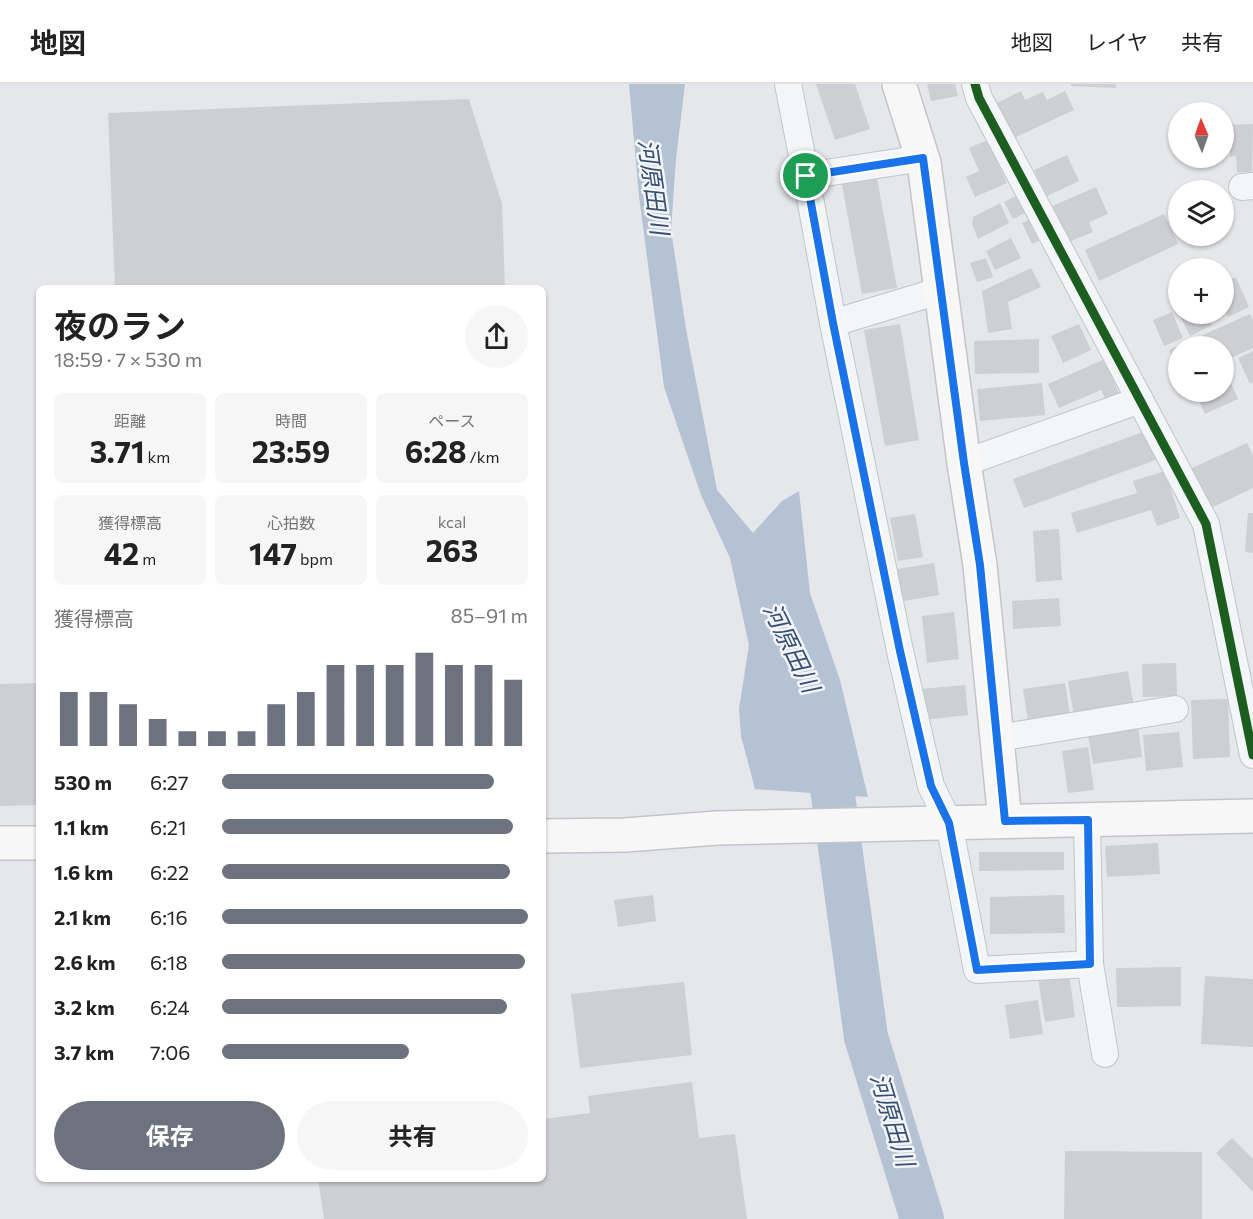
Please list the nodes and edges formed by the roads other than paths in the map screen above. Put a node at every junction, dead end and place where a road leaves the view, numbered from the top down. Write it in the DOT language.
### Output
graph roads {
  1 [pos="788,84"];
  2 [pos="899,84"];
  3 [pos="975,84"];
  4 [pos="923,158"];
  5 [pos="806,176"];
  6 [pos="942,290"];
  7 [pos="833,323"];
  8 [pos="1140,400"];
  9 [pos="964,463"];
  10 [pos="1175,709"];
  11 [pos="998,738"];
  12 [pos="1253,755"];
  13 [pos="1253,816"];
  14 [pos="1088,820"];
  15 [pos="1005,821"];
  16 [pos="949,823"];
  17 [pos="546,836"];
  18 [pos="0,843"];
  19 [pos="36,843"];
  20 [pos="1090,964"];
  21 [pos="1105,1054"];
  1 -- 5 [label="street"];
  2 -- 4 [label="street"];
  3 -- 8 [label="street"];
  4 -- 5 [label="street"];
  4 -- 6 [label="street"];
  5 -- 7 [label="street"];
  6 -- 7 [label="street"];
  6 -- 9 [label="street"];
  7 -- 16 [label="street"];
  8 -- 9 [label="street"];
  8 -- 12 [label="street"];
  9 -- 11 [label="street"];
  10 -- 11 [label="street"];
  11 -- 15 [label="street"];
  13 -- 14 [label="street"];
  14 -- 15 [label="street"];
  14 -- 20 [label="street"];
  15 -- 16 [label="street"];
  16 -- 17 [label="street"];
  16 -- 20 [label="street"];
  18 -- 19 [label="street"];
  20 -- 21 [label="street"];
}
